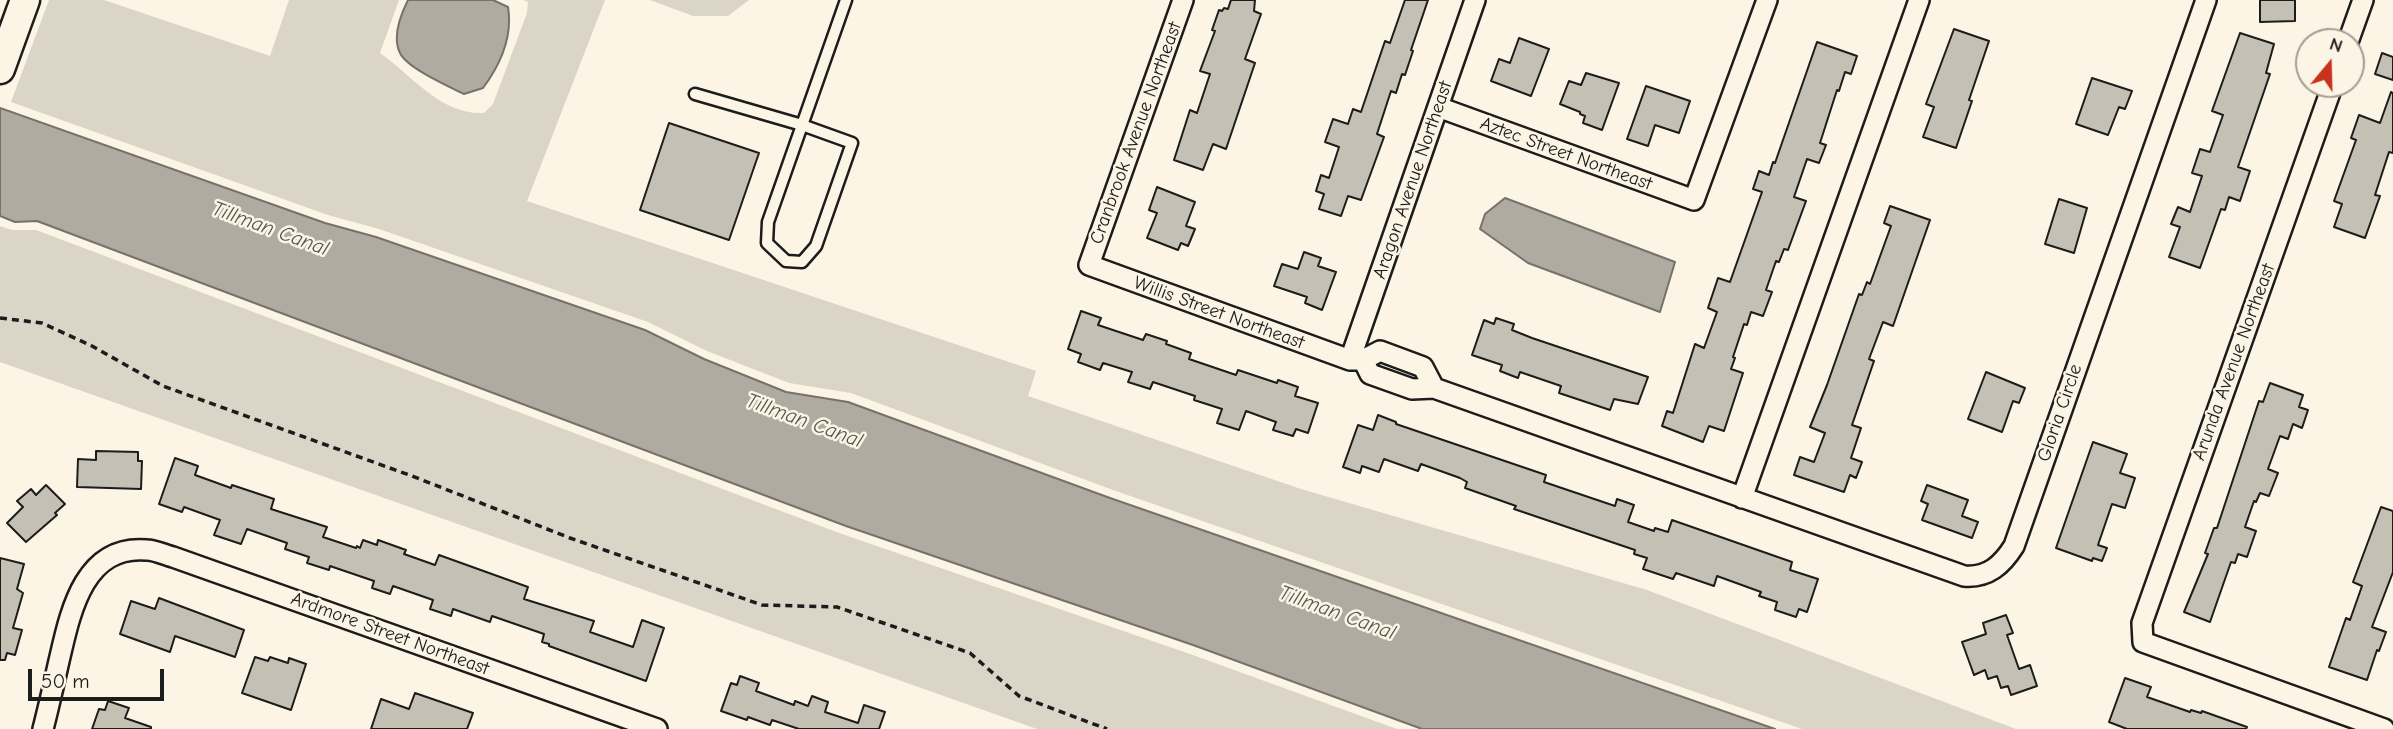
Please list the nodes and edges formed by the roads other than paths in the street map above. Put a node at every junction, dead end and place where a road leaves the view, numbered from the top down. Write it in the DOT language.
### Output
graph roads {
  1 [pos="25,0"];
  2 [pos="846,0"];
  3 [pos="1183,0"];
  4 [pos="1475,0"];
  5 [pos="1767,0"];
  6 [pos="1919,0"];
  7 [pos="2206,0"];
  8 [pos="2363,0"];
  9 [pos="2353,28"];
  10 [pos="2,65"];
  11 [pos="695,94"];
  12 [pos="2328,98"];
  13 [pos="1438,107"];
  14 [pos="802,125"];
  15 [pos="1089,265"];
  16 [pos="1357,360"];
  17 [pos="1742,498"];
  18 [pos="43,729"];
  19 [pos="657,729"];
  20 [pos="2384,729"];
  1 -- 10 [label="main road"];
  2 -- 14 [label="lane"];
  3 -- 15 [label="street, Cranbrook Avenue Northeast"];
  4 -- 13 [label="street, Aragon Avenue Northeast"];
  5 -- 13 [label="street, Aztec Street Northeast"];
  6 -- 17 [label="street"];
  7 -- 17 [label="street, Gloria Circle"];
  8 -- 9 [label="street"];
  11 -- 14 [label="lane"];
  12 -- 20 [label="street, Arunda Avenue Northeast"];
  13 -- 16 [label="street, Aragon Avenue Northeast"];
  14 -- 14 [label="lane"];
  15 -- 16 [label="street, Willis Street Northeast"];
  16 -- 17 [label="street, Gloria Circle"];
  18 -- 19 [label="street, Ardmore Street Northeast"];
}
